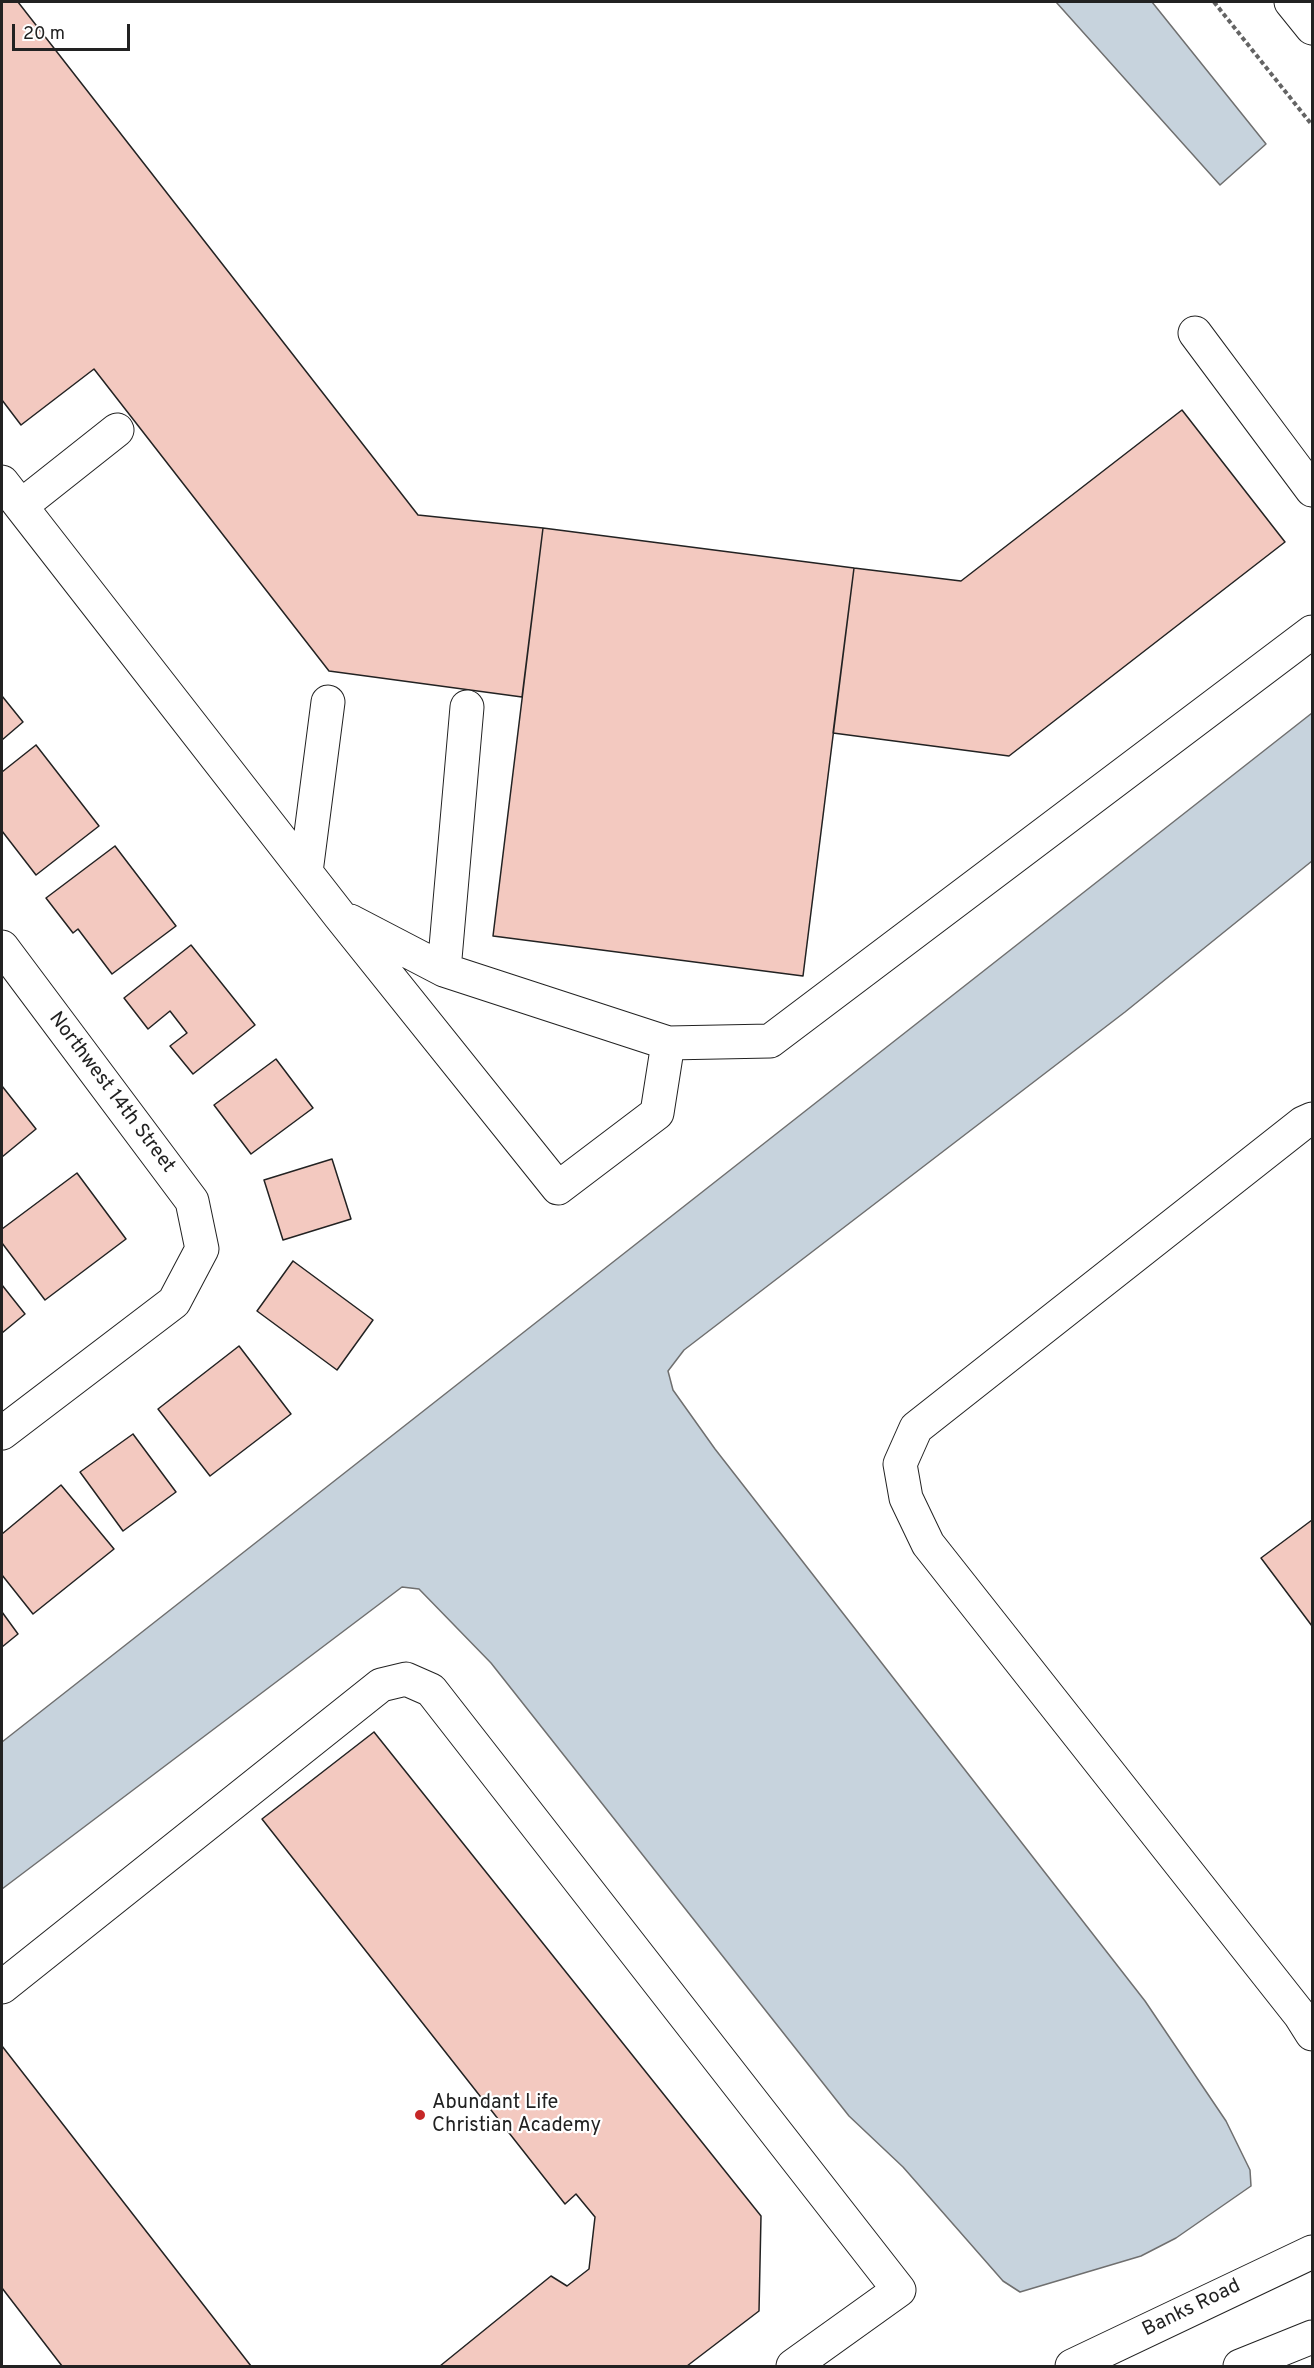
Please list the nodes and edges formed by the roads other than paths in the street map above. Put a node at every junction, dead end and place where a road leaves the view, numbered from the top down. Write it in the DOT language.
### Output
graph roads {
  1 [pos="1291,2"];
  2 [pos="1312,28"];
  3 [pos="1195,333"];
  4 [pos="117,430"];
  5 [pos="1312,490"];
  6 [pos="11,494"];
  7 [pos="1312,632"];
  8 [pos="328,702"];
  9 [pos="467,707"];
  10 [pos="306,872"];
  11 [pos="340,916"];
  12 [pos="4,956"];
  13 [pos="444,970"];
  14 [pos="668,1043"];
  15 [pos="1312,1119"];
  16 [pos="2,1433"];
  17 [pos="2,1987"];
  18 [pos="1308,2018"];
  19 [pos="1312,2252"];
  20 [pos="1312,2337"];
  21 [pos="794,2367"];
  22 [pos="1072,2367"];
  23 [pos="1240,2367"];
  1 -- 2 [label="street"];
  3 -- 5 [label="street"];
  4 -- 6 [label="street"];
  6 -- 10 [label="street"];
  7 -- 14 [label="street"];
  8 -- 10 [label="street"];
  9 -- 13 [label="street"];
  10 -- 11 [label="street"];
  11 -- 13 [label="street"];
  11 -- 14 [label="street"];
  12 -- 16 [label="street, Northwest 14th Street"];
  13 -- 14 [label="street"];
  15 -- 18 [label="street"];
  17 -- 21 [label="street"];
  19 -- 22 [label="street, Banks Road"];
  20 -- 23 [label="street"];
}
